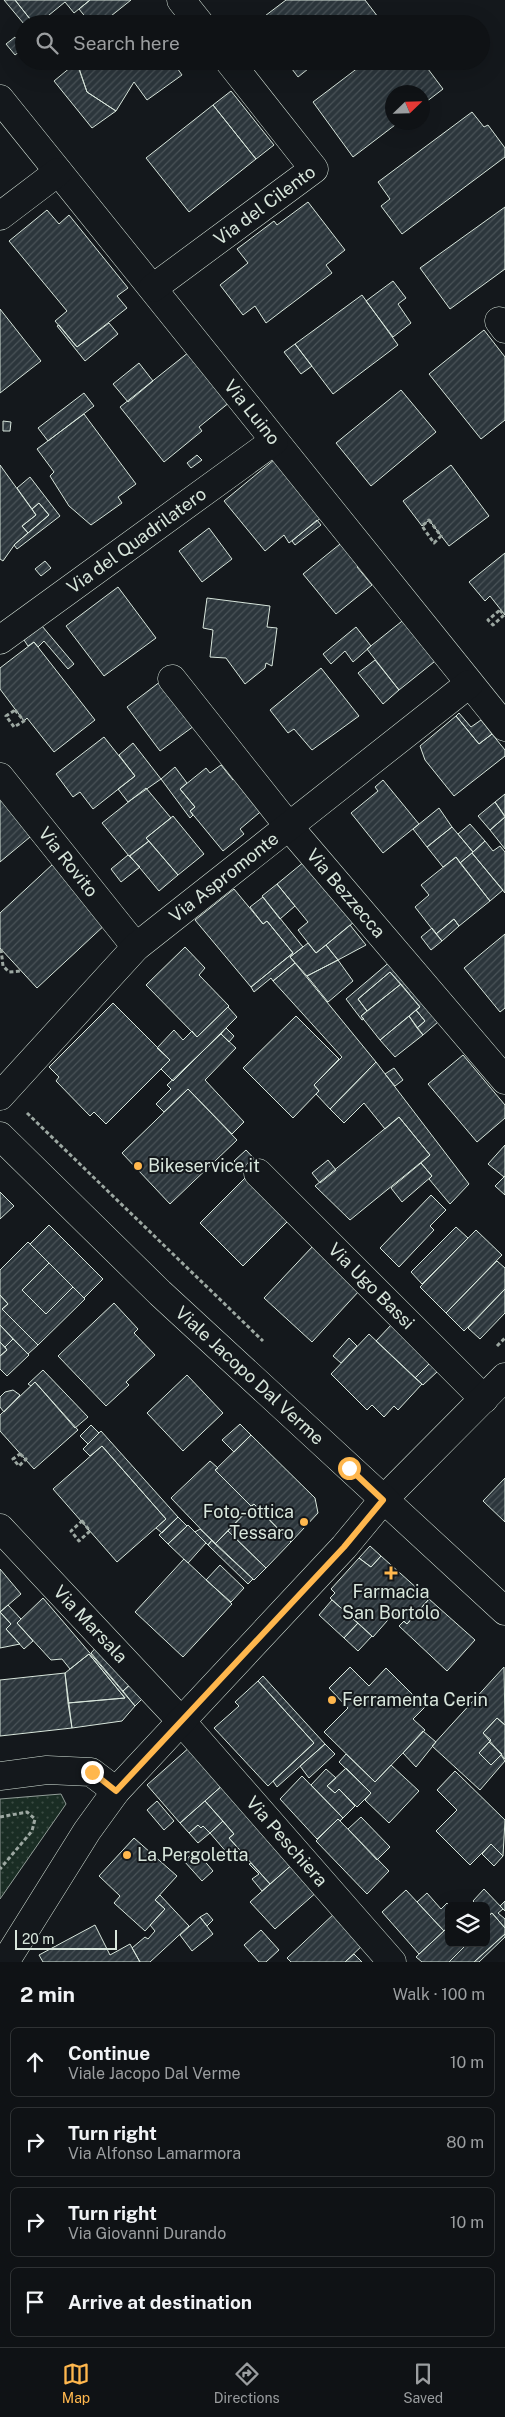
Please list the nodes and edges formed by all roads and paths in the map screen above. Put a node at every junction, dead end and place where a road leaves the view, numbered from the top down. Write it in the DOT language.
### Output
graph roads {
  1 [pos="181,0"];
  2 [pos="193,15"];
  3 [pos="236,70"];
  4 [pos="0,99"];
  5 [pos="58,172"];
  6 [pos="0,216"];
  7 [pos="153,288"];
  8 [pos="274,440"];
  9 [pos="429,520"];
  10 [pos="488,620"];
  11 [pos="0,640"];
  12 [pos="172,679"];
  13 [pos="470,684"];
  14 [pos="6,716"];
  15 [pos="505,727"];
  16 [pos="0,777"];
  17 [pos="290,828"];
  18 [pos="136,947"];
  19 [pos="1,949"];
  20 [pos="21,971"];
  21 [pos="505,1080"];
  22 [pos="2,1093"];
  23 [pos="0,1136"];
  24 [pos="258,1173"];
  25 [pos="266,1344"];
  26 [pos="505,1377"];
  27 [pos="484,1399"];
  28 [pos="383,1500"];
  29 [pos="0,1528"];
  30 [pos="70,1531"];
  31 [pos="505,1611"];
  32 [pos="182,1722"];
  33 [pos="0,1776"];
  34 [pos="116,1791"];
  35 [pos="0,1817"];
  36 [pos="0,1869"];
  37 [pos="5,1961"];
  38 [pos="392,1962"];
  1 -- 2 [label="street"];
  3 -- 7 [label="street, Via del Cilento"];
  4 -- 5 [label="street, Via Luino"];
  5 -- 6 [label="street"];
  5 -- 7 [label="street, Via Luino"];
  7 -- 8 [label="street, Via Luino"];
  8 -- 11 [label="street, Via del Quadrilatero"];
  8 -- 13 [label="street, Via Luino"];
  9 -- 9 [label="path"];
  10 -- 10 [label="path"];
  12 -- 17 [label="street, Via Bezzecca"];
  13 -- 15 [label="street, Via Luino"];
  13 -- 17 [label="street, Via Aspromonte"];
  14 -- 14 [label="path"];
  16 -- 18 [label="street, Via Rovito"];
  17 -- 18 [label="street, Via Aspromonte"];
  17 -- 21 [label="street, Via Bezzecca"];
  18 -- 22 [label="street, Via Aspromonte"];
  19 -- 20 [label="path"];
  22 -- 25 [label="path"];
  23 -- 28 [label="street, Viale Jacopo Dal Verme"];
  24 -- 27 [label="street, Via Ugo Bassi"];
  26 -- 27 [label="street"];
  27 -- 28 [label="street"];
  28 -- 31 [label="street, Viale Jacopo Dal Verme"];
  28 -- 32 [label="street"];
  29 -- 32 [label="street, Via Marsala"];
  30 -- 30 [label="path"];
  32 -- 34 [label="street"];
  32 -- 38 [label="street, Via Peschiera"];
  33 -- 34 [label="street"];
  34 -- 37 [label="street"];
  35 -- 36 [label="path"];
}
